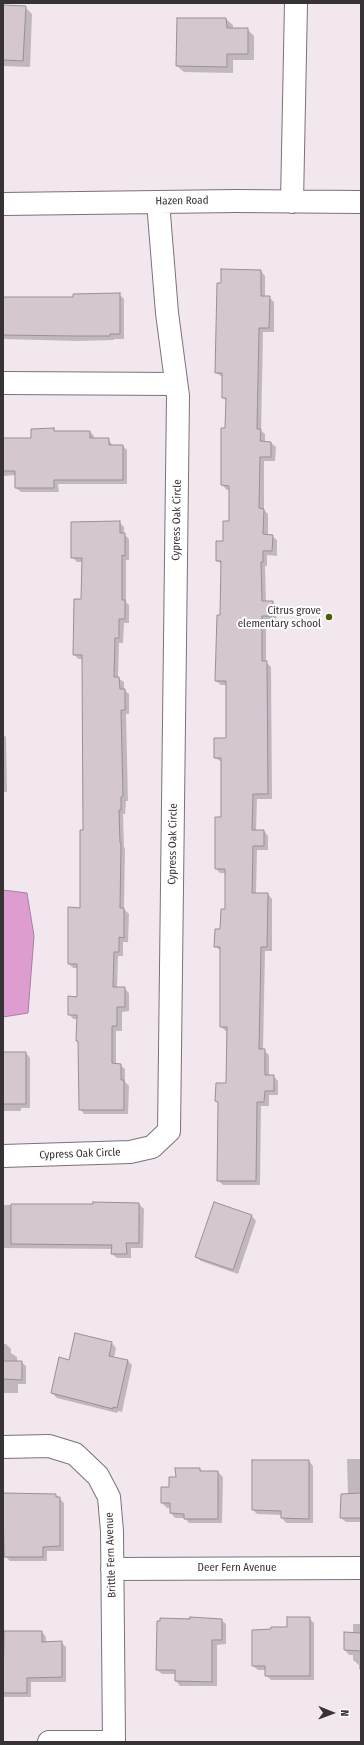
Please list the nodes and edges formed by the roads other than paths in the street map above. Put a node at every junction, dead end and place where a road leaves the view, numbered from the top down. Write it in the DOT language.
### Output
graph roads {
  1 [pos="296,3"];
  2 [pos="158,202"];
  3 [pos="292,202"];
  4 [pos="361,202"];
  5 [pos="3,204"];
  6 [pos="3,383"];
  7 [pos="176,384"];
  8 [pos="3,1156"];
  9 [pos="3,1447"];
  10 [pos="361,1568"];
  11 [pos="112,1569"];
  12 [pos="49,1742"];
  13 [pos="114,1742"];
  1 -- 3 [label="street"];
  2 -- 3 [label="street, Hazen Road"];
  2 -- 5 [label="street, Hazen Road"];
  2 -- 7 [label="street, Cypress Oak Circle"];
  3 -- 4 [label="street, Hazen Road"];
  6 -- 7 [label="street"];
  7 -- 8 [label="street, Cypress Oak Circle"];
  9 -- 11 [label="street, Brittle Fern Avenue"];
  10 -- 11 [label="street, Deer Fern Avenue"];
  11 -- 13 [label="street, Brittle Fern Avenue"];
  12 -- 13 [label="street"];
}
